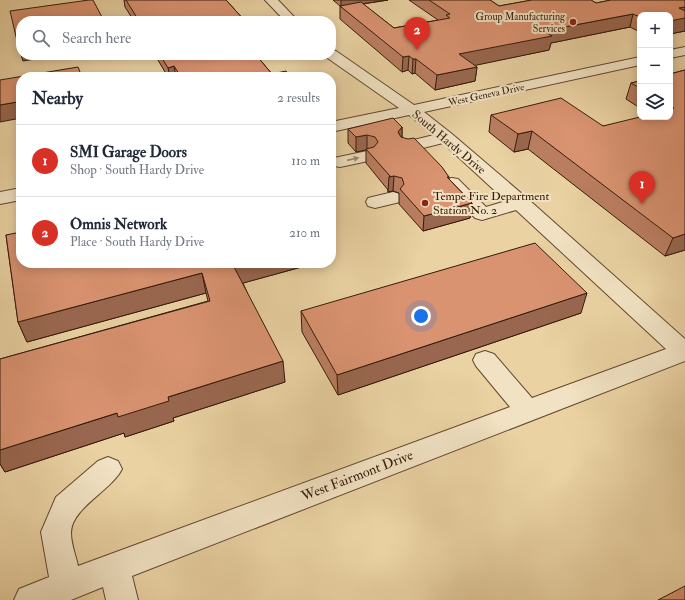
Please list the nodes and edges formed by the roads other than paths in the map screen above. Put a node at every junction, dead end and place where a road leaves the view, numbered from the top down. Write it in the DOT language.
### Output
graph roads {
  1 [pos="271,0"];
  2 [pos="287,16"];
  3 [pos="685,51"];
  4 [pos="673,53"];
  5 [pos="336,57"];
  6 [pos="637,62"];
  7 [pos="412,110"];
  8 [pos="336,126"];
  9 [pos="446,138"];
  10 [pos="407,147"];
  11 [pos="367,156"];
  12 [pos="340,162"];
  13 [pos="487,173"];
  14 [pos="16,195"];
  15 [pos="0,198"];
  16 [pos="393,198"];
  17 [pos="375,202"];
  18 [pos="520,203"];
  19 [pos="685,351"];
  20 [pos="485,360"];
  21 [pos="528,411"];
  22 [pos="108,469"];
  23 [pos="114,568"];
  24 [pos="66,586"];
  25 [pos="30,600"];
  26 [pos="122,600"];
  1 -- 2 [label="street"];
  3 -- 4 [label="street"];
  5 -- 7 [label="street, South Hardy Drive"];
  6 -- 7 [label="street, West Geneva Drive"];
  7 -- 8 [label="street, West Geneva Drive"];
  7 -- 9 [label="street, South Hardy Drive"];
  9 -- 10 [label="street"];
  9 -- 13 [label="street, South Hardy Drive"];
  12 -- 11 [label="street, one-way"];
  13 -- 18 [label="street, South Hardy Drive"];
  13 -- 18 [label="street"];
  14 -- 15 [label="street"];
  16 -- 17 [label="street"];
  18 -- 19 [label="street, South Hardy Drive"];
  19 -- 21 [label="street, West Fairmont Drive"];
  20 -- 21 [label="street"];
  21 -- 23 [label="street, West Fairmont Drive"];
  22 -- 24 [label="street"];
  23 -- 24 [label="street, West Fairmont Drive"];
  23 -- 26 [label="street"];
  24 -- 25 [label="street, West Fairmont Drive"];
}
